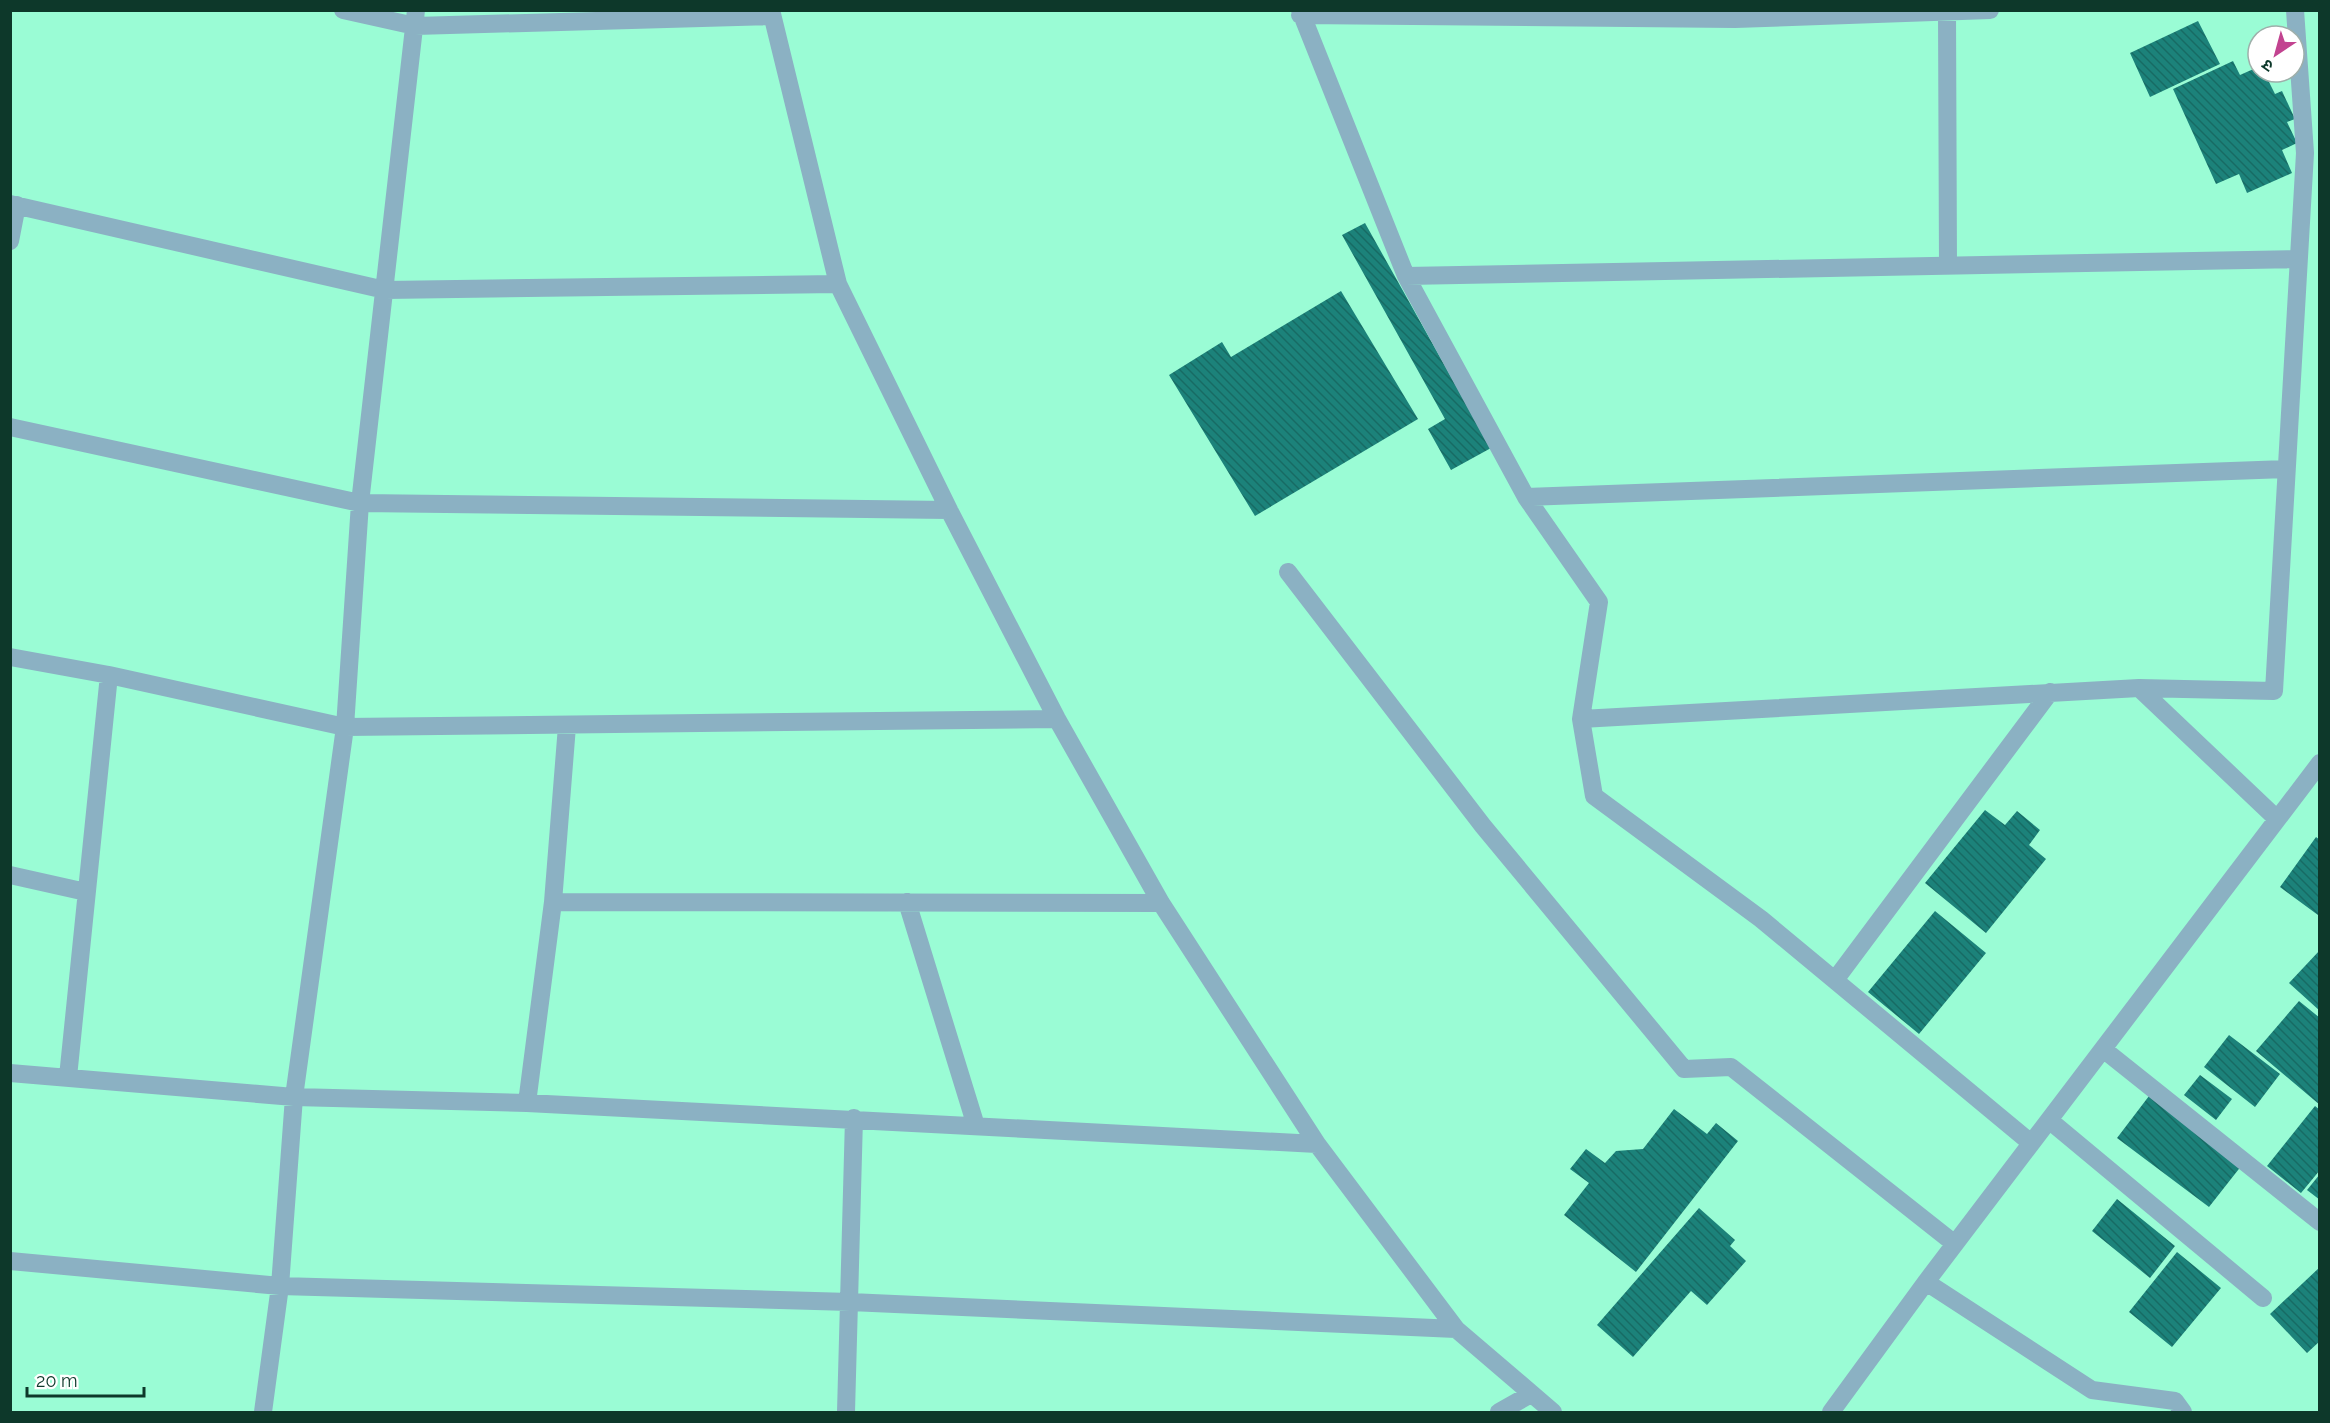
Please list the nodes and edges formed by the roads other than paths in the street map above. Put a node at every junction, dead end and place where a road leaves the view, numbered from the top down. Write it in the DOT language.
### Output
graph roads {
  1 [pos="343,10"];
  2 [pos="1990,10"];
  3 [pos="2295,10"];
  4 [pos="1947,12"];
  5 [pos="771,13"];
  6 [pos="1300,13"];
  7 [pos="415,18"];
  8 [pos="14,205"];
  9 [pos="10,241"];
  10 [pos="2298,259"];
  11 [pos="1948,266"];
  12 [pos="1406,276"];
  13 [pos="838,284"];
  14 [pos="385,290"];
  15 [pos="10,427"];
  16 [pos="2286,469"];
  17 [pos="1526,497"];
  18 [pos="360,503"];
  19 [pos="949,510"];
  20 [pos="1288,573"];
  21 [pos="10,657"];
  22 [pos="109,675"];
  23 [pos="2139,688"];
  24 [pos="2050,692"];
  25 [pos="1058,718"];
  26 [pos="1581,719"];
  27 [pos="567,726"];
  28 [pos="345,727"];
  29 [pos="2319,763"];
  30 [pos="2277,819"];
  31 [pos="10,875"];
  32 [pos="86,892"];
  33 [pos="553,902"];
  34 [pos="907,902"];
  35 [pos="1161,903"];
  36 [pos="1835,980"];
  37 [pos="2103,1049"];
  38 [pos="10,1073"];
  39 [pos="68,1077"];
  40 [pos="294,1097"];
  41 [pos="527,1103"];
  42 [pos="854,1118"];
  43 [pos="2049,1120"];
  44 [pos="976,1126"];
  45 [pos="2031,1143"];
  46 [pos="1317,1144"];
  47 [pos="2319,1222"];
  48 [pos="1955,1244"];
  49 [pos="10,1261"];
  50 [pos="1926,1282"];
  51 [pos="280,1286"];
  52 [pos="2263,1298"];
  53 [pos="850,1302"];
  54 [pos="1456,1329"];
  55 [pos="1531,1394"];
  56 [pos="263,1413"];
  57 [pos="846,1413"];
  58 [pos="1499,1413"];
  59 [pos="1553,1413"];
  60 [pos="1831,1413"];
  61 [pos="2183,1413"];
  1 -- 7 [label="street"];
  2 -- 4 [label="street"];
  3 -- 10 [label="street"];
  4 -- 6 [label="street"];
  4 -- 11 [label="street"];
  5 -- 7 [label="street"];
  5 -- 13 [label="street"];
  6 -- 12 [label="street"];
  7 -- 14 [label="street"];
  8 -- 9 [label="street"];
  8 -- 14 [label="street"];
  10 -- 11 [label="street"];
  10 -- 16 [label="street"];
  11 -- 12 [label="street"];
  12 -- 17 [label="street"];
  13 -- 14 [label="street"];
  13 -- 19 [label="street"];
  14 -- 18 [label="street"];
  15 -- 18 [label="street"];
  16 -- 17 [label="street"];
  16 -- 23 [label="street"];
  17 -- 26 [label="street"];
  18 -- 19 [label="street"];
  18 -- 28 [label="street"];
  19 -- 25 [label="street"];
  20 -- 48 [label="street"];
  21 -- 22 [label="street"];
  22 -- 28 [label="street"];
  22 -- 32 [label="street"];
  23 -- 24 [label="street"];
  23 -- 30 [label="street"];
  24 -- 26 [label="street"];
  24 -- 36 [label="street"];
  25 -- 27 [label="street"];
  25 -- 35 [label="street"];
  26 -- 36 [label="street"];
  27 -- 28 [label="street"];
  27 -- 33 [label="street"];
  28 -- 40 [label="street"];
  29 -- 30 [label="street"];
  30 -- 37 [label="street"];
  31 -- 32 [label="street"];
  32 -- 39 [label="street"];
  33 -- 34 [label="street"];
  33 -- 41 [label="street"];
  34 -- 35 [label="street"];
  34 -- 44 [label="street"];
  35 -- 46 [label="street"];
  36 -- 45 [label="street"];
  37 -- 43 [label="street"];
  37 -- 47 [label="street"];
  38 -- 39 [label="street"];
  39 -- 40 [label="street"];
  40 -- 41 [label="street"];
  40 -- 51 [label="street"];
  41 -- 42 [label="street"];
  42 -- 44 [label="street"];
  42 -- 53 [label="street"];
  43 -- 45 [label="street"];
  43 -- 52 [label="street"];
  44 -- 46 [label="street"];
  45 -- 48 [label="street"];
  46 -- 54 [label="street"];
  48 -- 50 [label="street"];
  49 -- 51 [label="street"];
  50 -- 60 [label="street"];
  50 -- 61 [label="street"];
  51 -- 53 [label="street"];
  51 -- 56 [label="street"];
  53 -- 54 [label="street"];
  53 -- 57 [label="street"];
  54 -- 55 [label="street"];
  55 -- 58 [label="street"];
  55 -- 59 [label="street"];
}
